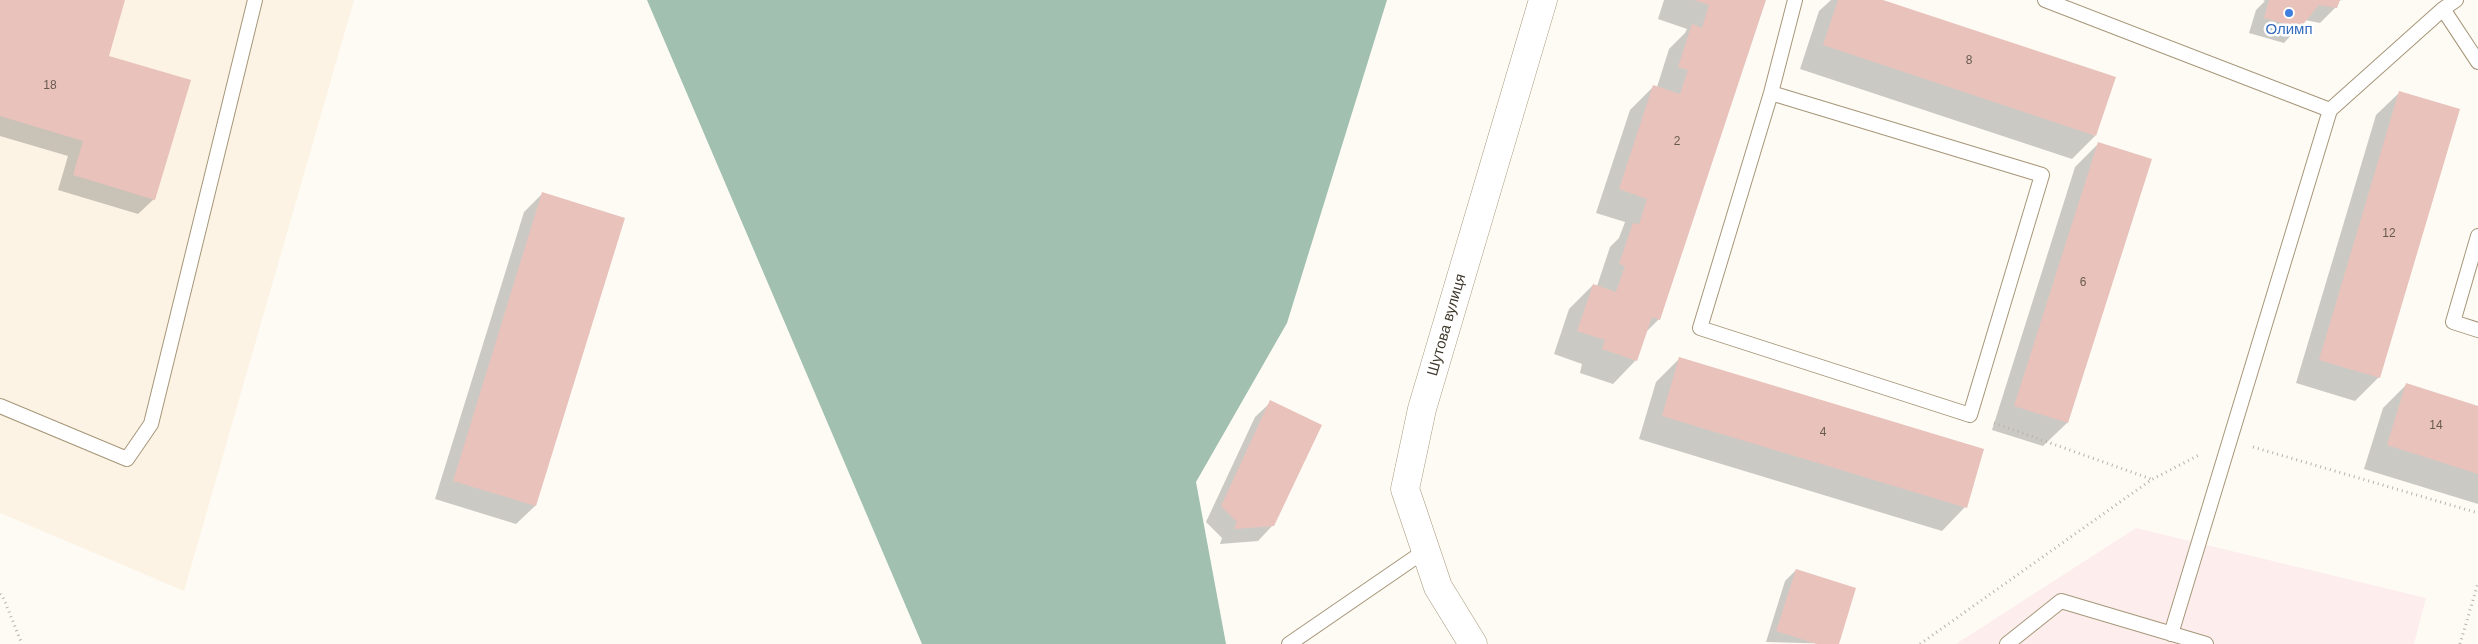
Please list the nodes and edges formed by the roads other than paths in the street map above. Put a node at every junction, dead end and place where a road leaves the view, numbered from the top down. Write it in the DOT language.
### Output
graph roads {
  1 [pos="255,0"];
  2 [pos="1543,0"];
  3 [pos="1795,0"];
  4 [pos="2045,0"];
  5 [pos="2456,0"];
  6 [pos="2443,9"];
  7 [pos="2478,62"];
  8 [pos="1771,92"];
  9 [pos="2330,110"];
  10 [pos="2478,236"];
  11 [pos="2478,330"];
  12 [pos="0,406"];
  13 [pos="1426,550"];
  14 [pos="2171,634"];
  15 [pos="1289,644"];
  16 [pos="1473,644"];
  17 [pos="2007,644"];
  18 [pos="2206,644"];
  1 -- 12 [label="lane"];
  2 -- 13 [label="street, Шутова вулиця"];
  3 -- 8 [label="lane"];
  4 -- 9 [label="lane"];
  5 -- 6 [label="lane"];
  6 -- 7 [label="lane"];
  6 -- 9 [label="lane"];
  8 -- 8 [label="lane"];
  9 -- 14 [label="lane"];
  10 -- 11 [label="lane"];
  13 -- 15 [label="lane"];
  13 -- 16 [label="street, Шутова вулиця"];
  14 -- 17 [label="lane"];
  14 -- 18 [label="lane"];
}
